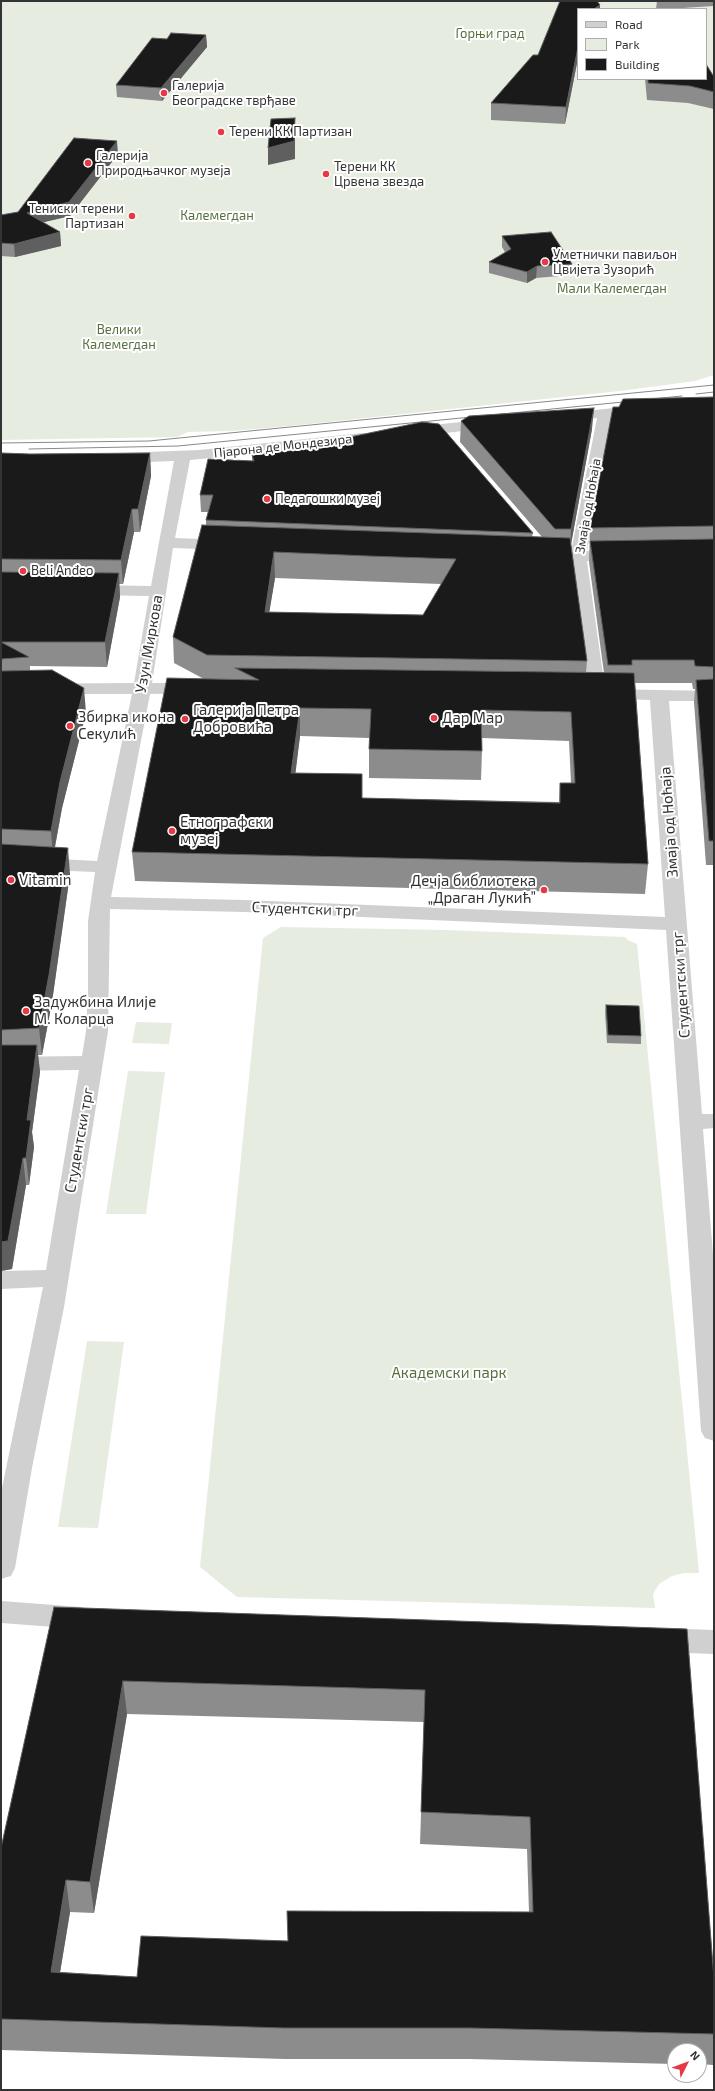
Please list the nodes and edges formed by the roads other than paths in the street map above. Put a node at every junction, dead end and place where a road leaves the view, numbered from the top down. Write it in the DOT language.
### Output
graph roads {
  1 [pos="652,408"];
  2 [pos="605,413"];
  3 [pos="550,419"];
  4 [pos="502,423"];
  5 [pos="439,429"];
  6 [pos="400,434"];
  7 [pos="376,436"];
  8 [pos="450,442"];
  9 [pos="183,456"];
  10 [pos="102,458"];
  11 [pos="166,542"];
  12 [pos="536,543"];
  13 [pos="239,546"];
  14 [pos="635,555"];
  15 [pos="524,556"];
  16 [pos="578,556"];
  17 [pos="548,557"];
  18 [pos="76,590"];
  19 [pos="158,591"];
  20 [pos="142,687"];
  21 [pos="214,688"];
  22 [pos="1,689"];
  23 [pos="659,695"];
  24 [pos="714,696"];
  25 [pos="1,862"];
  26 [pos="106,867"];
  27 [pos="100,903"];
  28 [pos="676,924"];
  29 [pos="92,1063"];
  30 [pos="1,1064"];
  31 [pos="714,1121"];
  32 [pos="691,1122"];
  33 [pos="56,1278"];
  34 [pos="1,1280"];
  35 [pos="714,1431"];
  36 [pos="1,1568"];
  37 [pos="1,1612"];
  38 [pos="107,1621"];
  39 [pos="635,1640"];
  40 [pos="714,1642"];
  1 -- 2 [label="street"];
  2 -- 3 [label="street"];
  2 -- 16 [label="street, Змаја од Ноћаја"];
  4 -- 5 [label="street"];
  5 -- 6 [label="street"];
  5 -- 8 [label="street"];
  7 -- 9 [label="street, Пјарона де Мондезира"];
  9 -- 10 [label="street, Пјарона де Мондезира"];
  9 -- 11 [label="street, Узун Миркова"];
  11 -- 13 [label="street"];
  11 -- 19 [label="street, Узун Миркова"];
  12 -- 17 [label="street"];
  14 -- 16 [label="street"];
  15 -- 17 [label="street"];
  16 -- 17 [label="street"];
  16 -- 23 [label="street, Змаја од Ноћаја"];
  18 -- 19 [label="street"];
  19 -- 20 [label="street, Узун Миркова"];
  20 -- 21 [label="street"];
  20 -- 22 [label="street"];
  20 -- 26 [label="street, Узун Миркова"];
  23 -- 24 [label="street"];
  23 -- 28 [label="street, Змаја од Ноћаја"];
  25 -- 26 [label="street"];
  26 -- 27 [label="street, Узун Миркова"];
  27 -- 28 [label="street, Студентски трг"];
  27 -- 29 [label="street, Студентски трг"];
  28 -- 32 [label="street, Студентски трг"];
  29 -- 30 [label="street"];
  29 -- 33 [label="street, Студентски трг"];
  31 -- 32 [label="street"];
  32 -- 35 [label="street, Студентски трг"];
  33 -- 34 [label="street"];
  33 -- 36 [label="street, Студентски трг"];
  37 -- 38 [label="street"];
  39 -- 40 [label="street"];
}
